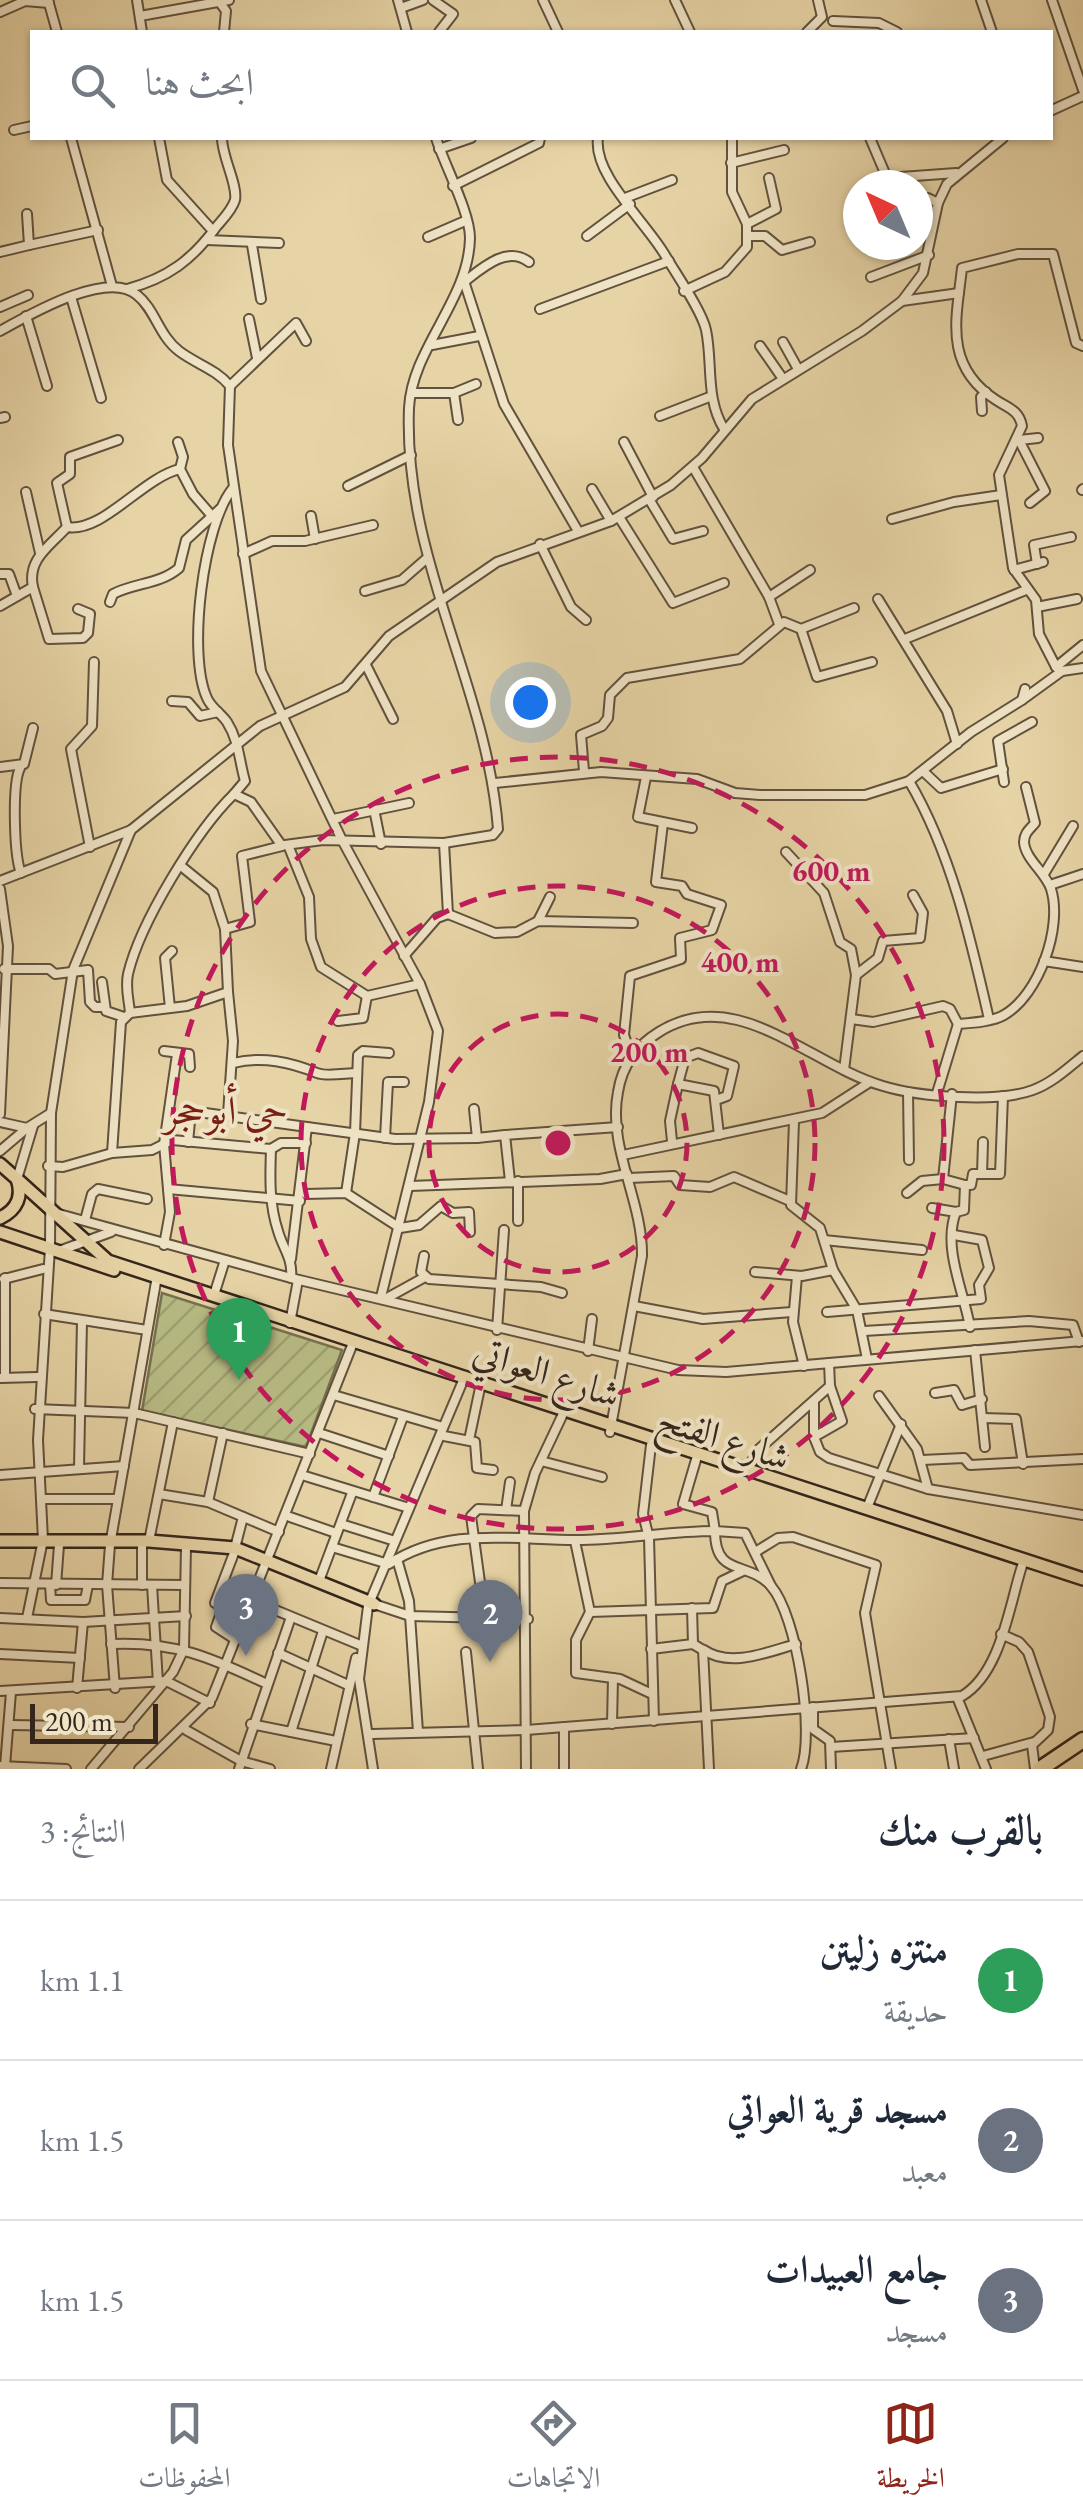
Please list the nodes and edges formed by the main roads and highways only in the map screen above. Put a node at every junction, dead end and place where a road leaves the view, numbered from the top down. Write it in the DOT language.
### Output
graph roads {
  1 [pos="0,1164"];
  2 [pos="17,1178"];
  3 [pos="0,1218"];
  4 [pos="2,1231"];
  5 [pos="355,1346"];
  6 [pos="466,1379"];
  7 [pos="611,1429"];
  8 [pos="697,1456"];
  9 [pos="932,1533"];
  10 [pos="0,1542"];
  11 [pos="110,1542"];
  12 [pos="146,1543"];
  13 [pos="41,1544"];
  14 [pos="235,1550"];
  15 [pos="269,1564"];
  16 [pos="1077,1580"];
  17 [pos="1083,1740"];
  18 [pos="1083,1750"];
  19 [pos="1037,1769"];
  20 [pos="1054,1769"];
  1 -- 2 [label="main road, شارع العواتي"];
  2 -- 3 [label="main road"];
  2 -- 5 [label="main road, شارع العواتي"];
  4 -- 5 [label="main road"];
  5 -- 6 [label="main road, شارع العواتي"];
  6 -- 7 [label="main road, شارع العواتي"];
  6 -- 7 [label="main road, شارع الفتح"];
  7 -- 8 [label="main road, شارع العواتي"];
  7 -- 8 [label="main road, شارع الفتح"];
  8 -- 9 [label="main road, شارع الفتح"];
  8 -- 9 [label="main road, شارع العواتي"];
  9 -- 16 [label="main road, شارع العواتي"];
  9 -- 16 [label="main road, شارع الفتح"];
  10 -- 13 [label="main road"];
  11 -- 12 [label="main road"];
  11 -- 13 [label="main road"];
  11 -- 13 [label="main road"];
  12 -- 14 [label="main road"];
  12 -- 14 [label="main road"];
  14 -- 15 [label="main road"];
  15 -- 15 [label="main road"];
  17 -- 19 [label="highway"];
  18 -- 20 [label="highway"];
}
